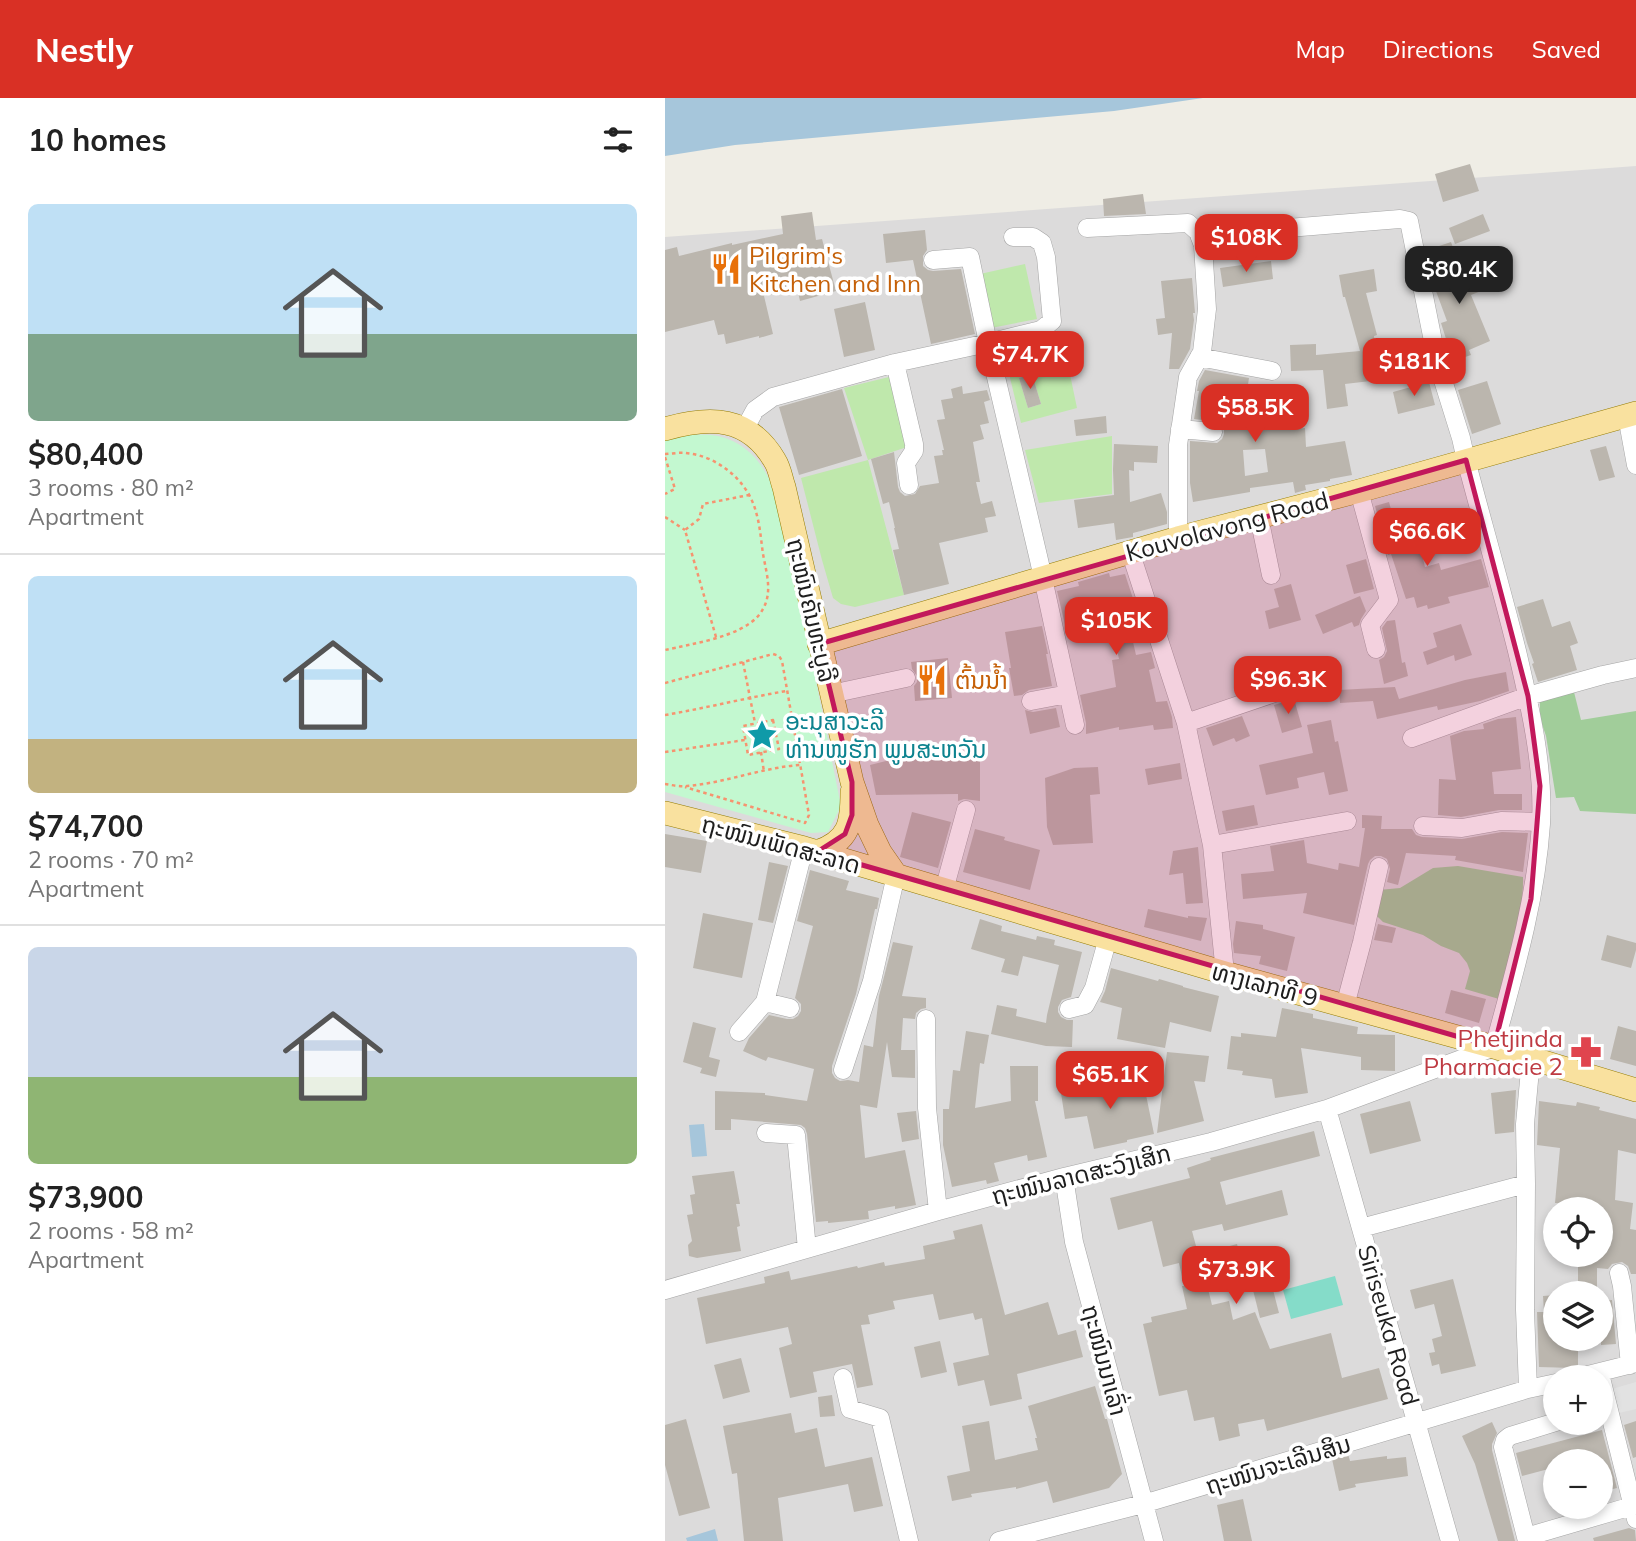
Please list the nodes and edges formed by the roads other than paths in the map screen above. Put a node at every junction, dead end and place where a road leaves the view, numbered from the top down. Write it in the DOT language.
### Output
graph roads {
  1 [pos="1087,228"];
  2 [pos="1288,228"];
  3 [pos="1013,237"];
  4 [pos="933,260"];
  5 [pos="988,343"];
  6 [pos="1199,357"];
  7 [pos="895,363"];
  8 [pos="1272,371"];
  9 [pos="1631,414"];
  10 [pos="665,429"];
  11 [pos="1180,429"];
  12 [pos="744,430"];
  13 [pos="1213,432"];
  14 [pos="1466,460"];
  15 [pos="1636,465"];
  16 [pos="909,485"];
  17 [pos="1359,491"];
  18 [pos="1259,517"];
  19 [pos="1178,538"];
  20 [pos="1131,551"];
  21 [pos="1271,575"];
  22 [pos="1042,578"];
  23 [pos="819,644"];
  24 [pos="1376,649"];
  25 [pos="1636,668"];
  26 [pos="905,678"];
  27 [pos="1304,683"];
  28 [pos="831,694"];
  29 [pos="1068,694"];
  30 [pos="1528,696"];
  31 [pos="1031,701"];
  32 [pos="1186,723"];
  33 [pos="1075,725"];
  34 [pos="1412,737"];
  35 [pos="852,782"];
  36 [pos="966,810"];
  37 [pos="665,813"];
  38 [pos="1347,821"];
  39 [pos="1541,822"];
  40 [pos="1423,826"];
  41 [pos="1212,845"];
  42 [pos="811,850"];
  43 [pos="1379,867"];
  44 [pos="896,875"];
  45 [pos="944,890"];
  46 [pos="1108,938"];
  47 [pos="1225,973"];
  48 [pos="765,1002"];
  49 [pos="1345,1006"];
  50 [pos="790,1008"];
  51 [pos="1069,1009"];
  52 [pos="926,1019"];
  53 [pos="739,1032"];
  54 [pos="1494,1047"];
  55 [pos="1531,1059"];
  56 [pos="843,1070"];
  57 [pos="1636,1090"];
  58 [pos="1327,1109"];
  59 [pos="766,1133"];
  60 [pos="1064,1177"];
  61 [pos="1527,1184"];
  62 [pos="938,1211"];
  63 [pos="1361,1228"];
  64 [pos="807,1249"];
  65 [pos="1619,1273"];
  66 [pos="665,1290"];
  67 [pos="1633,1364"];
  68 [pos="1613,1372"];
  69 [pos="843,1378"];
  70 [pos="1543,1386"];
  71 [pos="1528,1389"];
  72 [pos="1417,1422"];
  73 [pos="1543,1426"];
  74 [pos="1612,1435"];
  75 [pos="1143,1504"];
  76 [pos="1634,1513"];
  77 [pos="1527,1539"];
  78 [pos="909,1541"];
  79 [pos="999,1541"];
  80 [pos="1154,1541"];
  81 [pos="1450,1541"];
  1 -- 6 [label="street"];
  2 -- 14 [label="street"];
  3 -- 5 [label="street"];
  4 -- 5 [label="street"];
  5 -- 7 [label="street"];
  5 -- 22 [label="street"];
  6 -- 8 [label="street"];
  6 -- 11 [label="street"];
  7 -- 12 [label="street"];
  7 -- 16 [label="street"];
  9 -- 14 [label="main road, Kouvolavong Road"];
  9 -- 15 [label="street"];
  10 -- 12 [label="main road, ຖະໜົນຄັນທະບູລີ"];
  11 -- 13 [label="street"];
  11 -- 19 [label="street"];
  12 -- 23 [label="main road, ຖະໜົນຄັນທະບູລີ"];
  14 -- 17 [label="main road, Kouvolavong Road"];
  14 -- 30 [label="street"];
  17 -- 18 [label="main road, Kouvolavong Road"];
  17 -- 24 [label="street"];
  18 -- 19 [label="main road, Kouvolavong Road"];
  18 -- 21 [label="street"];
  19 -- 20 [label="main road, Kouvolavong Road"];
  20 -- 22 [label="main road, Kouvolavong Road"];
  20 -- 32 [label="street"];
  22 -- 23 [label="main road, Kouvolavong Road"];
  22 -- 29 [label="street"];
  23 -- 28 [label="main road, ຖະໜົນຄັນທະບູລີ"];
  25 -- 30 [label="street"];
  26 -- 28 [label="street"];
  27 -- 32 [label="street"];
  28 -- 35 [label="main road, ຖະໜົນຄັນທະບູລີ"];
  29 -- 31 [label="street"];
  29 -- 33 [label="street"];
  30 -- 34 [label="street"];
  30 -- 39 [label="street"];
  32 -- 41 [label="street"];
  35 -- 42 [label="main road"];
  35 -- 44 [label="main road, ຖະໜົນຄັນທະບູລີ"];
  36 -- 45 [label="street"];
  37 -- 42 [label="main road, ຖະໜົນເພັດສະລາດ"];
  38 -- 41 [label="street"];
  39 -- 40 [label="street"];
  39 -- 54 [label="street"];
  41 -- 47 [label="street"];
  42 -- 44 [label="main road, ຖະໜົນເພັດສະລາດ"];
  42 -- 48 [label="street"];
  43 -- 49 [label="street"];
  44 -- 45 [label="main road, ທາງເລກທີ 9"];
  44 -- 56 [label="street"];
  45 -- 46 [label="main road, ທາງເລກທີ 9"];
  46 -- 47 [label="main road, ທາງເລກທີ 9"];
  46 -- 51 [label="street"];
  47 -- 49 [label="main road, ທາງເລກທີ 9"];
  48 -- 50 [label="street"];
  48 -- 53 [label="street"];
  49 -- 54 [label="main road, ທາງເລກທີ 9"];
  52 -- 62 [label="street"];
  54 -- 55 [label="main road, ທາງເລກທີ 9"];
  54 -- 58 [label="street, ຖະໜົນລາດສະວົງເສິກ"];
  55 -- 57 [label="main road, ທາງເລກທີ 9"];
  55 -- 61 [label="street"];
  58 -- 60 [label="street, ຖະໜົນລາດສະວົງເສິກ"];
  58 -- 63 [label="street, Siriseuka Road"];
  59 -- 64 [label="street"];
  60 -- 62 [label="street, ຖະໜົນລາດສະວົງເສິກ"];
  60 -- 75 [label="street, ຖະໜົນນາເລົ່າ"];
  61 -- 63 [label="street"];
  61 -- 71 [label="street"];
  62 -- 64 [label="street, ຖະໜົນລາດສະວົງເສິກ"];
  63 -- 72 [label="street, Siriseuka Road"];
  64 -- 66 [label="street, ຖະໜົນລາດສະວົງເສິກ"];
  65 -- 67 [label="street"];
  67 -- 68 [label="street"];
  69 -- 78 [label="street"];
  70 -- 71 [label="street, ຖະໜົນຈະເລີນສິນ"];
  71 -- 72 [label="street, ຖະໜົນຈະເລີນສິນ"];
  72 -- 75 [label="street, ຖະໜົນຈະເລີນສິນ"];
  72 -- 81 [label="street, Siriseuka Road"];
  73 -- 77 [label="street"];
  74 -- 76 [label="street"];
  75 -- 79 [label="street, ຖະໜົນຈະເລີນສິນ"];
  75 -- 80 [label="street, ຖະໜົນນາເລົ່າ"];
  76 -- 77 [label="street"];
}
